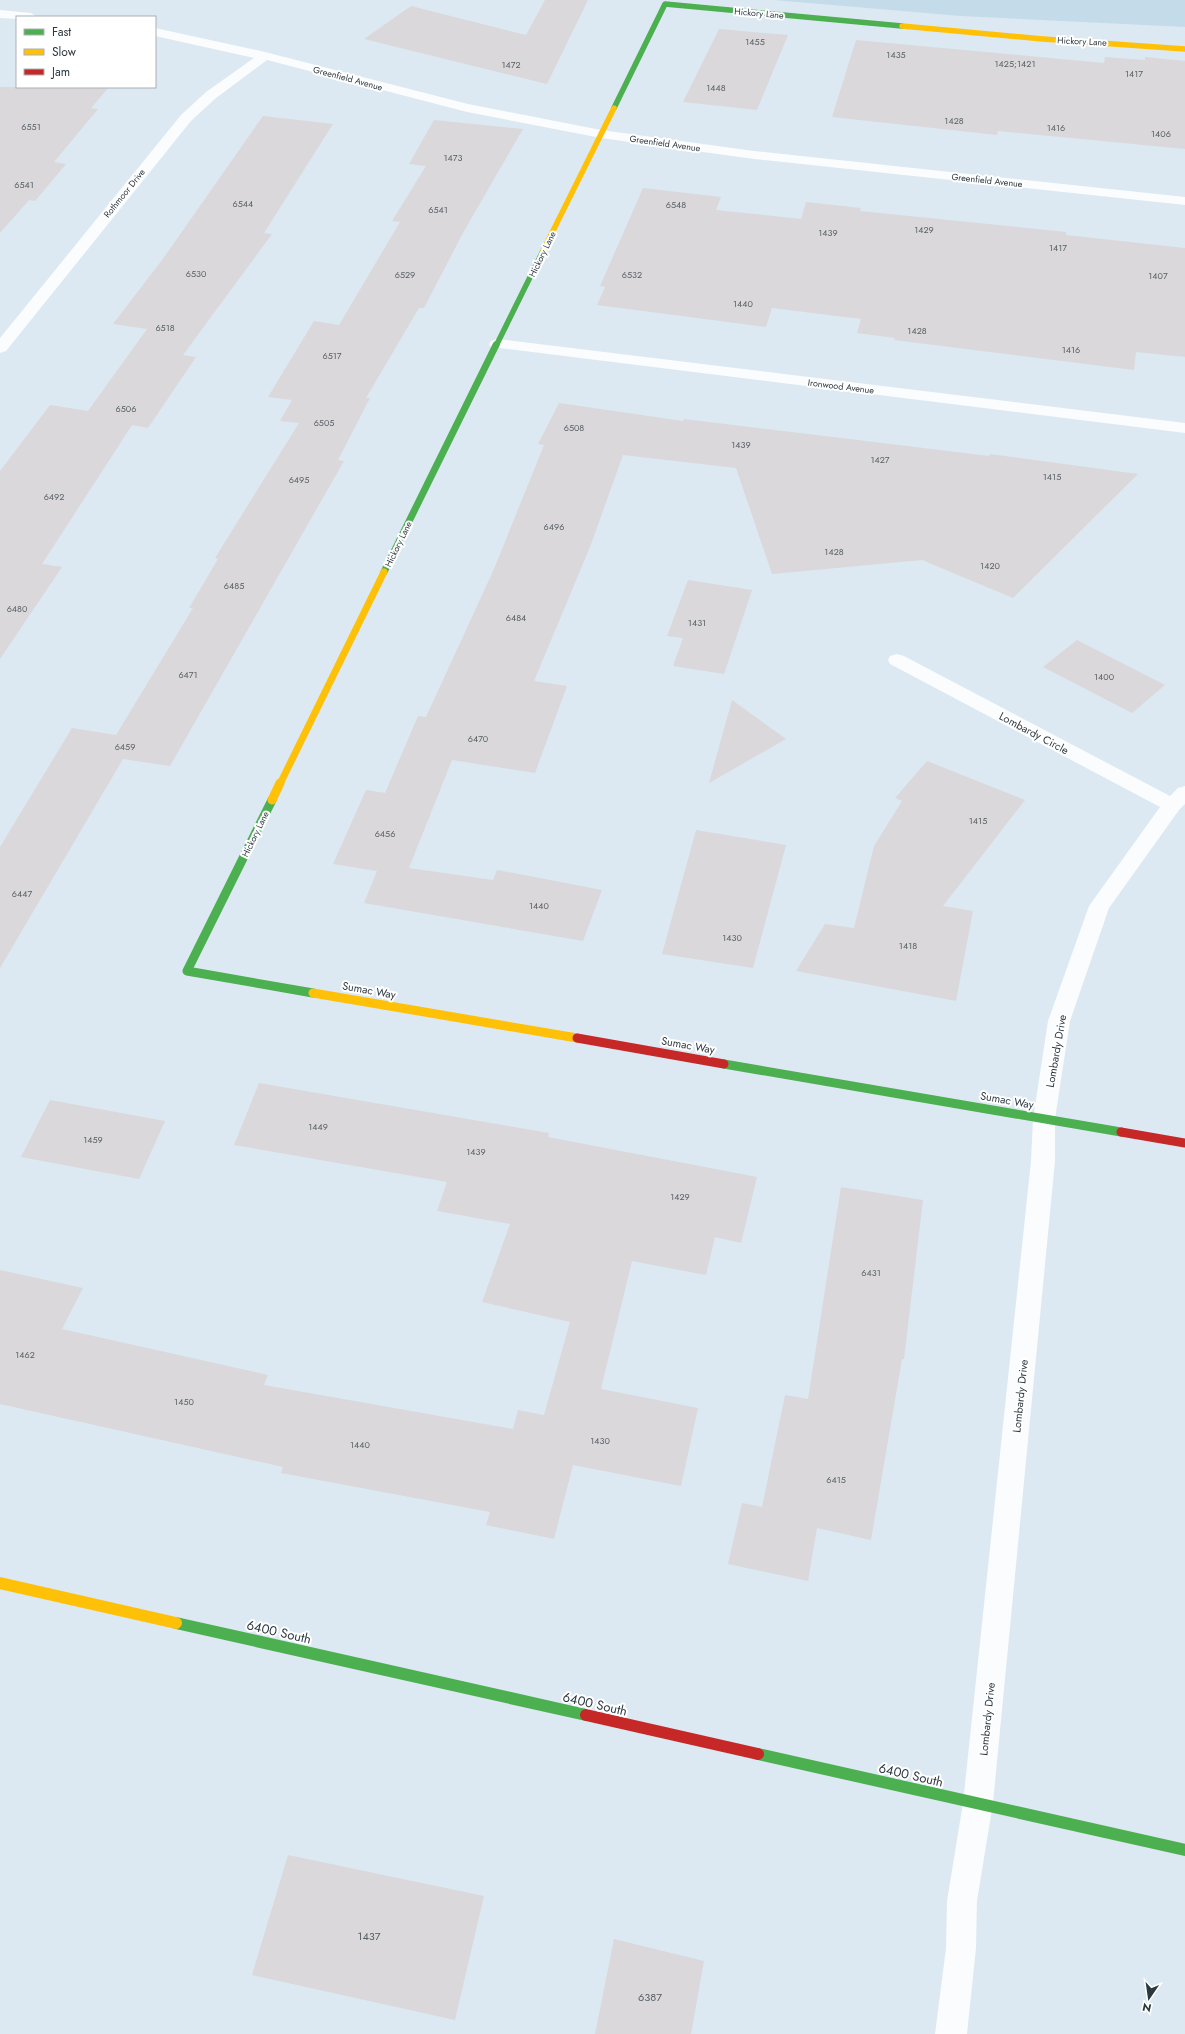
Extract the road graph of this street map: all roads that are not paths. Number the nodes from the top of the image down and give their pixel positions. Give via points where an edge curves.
1 (0, 14) edge
2 (21, 16) edge
3 (156, 32) edge
4 (1185, 50) edge
5 (266, 56) junction
6 (601, 134) junction
7 (1185, 200) edge
8 (497, 344) junction
9 (0, 348) edge
10 (1185, 428) edge
11 (897, 660) dead end
12 (1178, 799) edge
13 (187, 970) joint
14 (1044, 1119) junction
15 (1185, 1143) edge
16 (0, 1583) edge
17 (978, 1803) junction
18 (1185, 1850) edge
19 (951, 2034) edge

1 - 2 street
3 - 5 street, Greenfield Avenue
4 - 6 street, Hickory Lane via 665,4
5 - 6 street, Greenfield Avenue via 453,104
5 - 9 street, Rothmoor Drive via 211,95 181,123
6 - 7 street, Greenfield Avenue via 754,155
6 - 8 street, Hickory Lane
8 - 10 street, Ironwood Avenue
8 - 13 street, Hickory Lane
11 - 12 street, Lombardy Circle
12 - 14 street, Lombardy Drive via 1100,906 1059,1021
13 - 14 street, Sumac Way
14 - 15 street, Sumac Way
14 - 17 street, Lombardy Drive via 1043,1160
16 - 17 street, 6400 South
17 - 18 street, 6400 South
17 - 19 street, Lombardy Drive via 962,1901 961,1948

